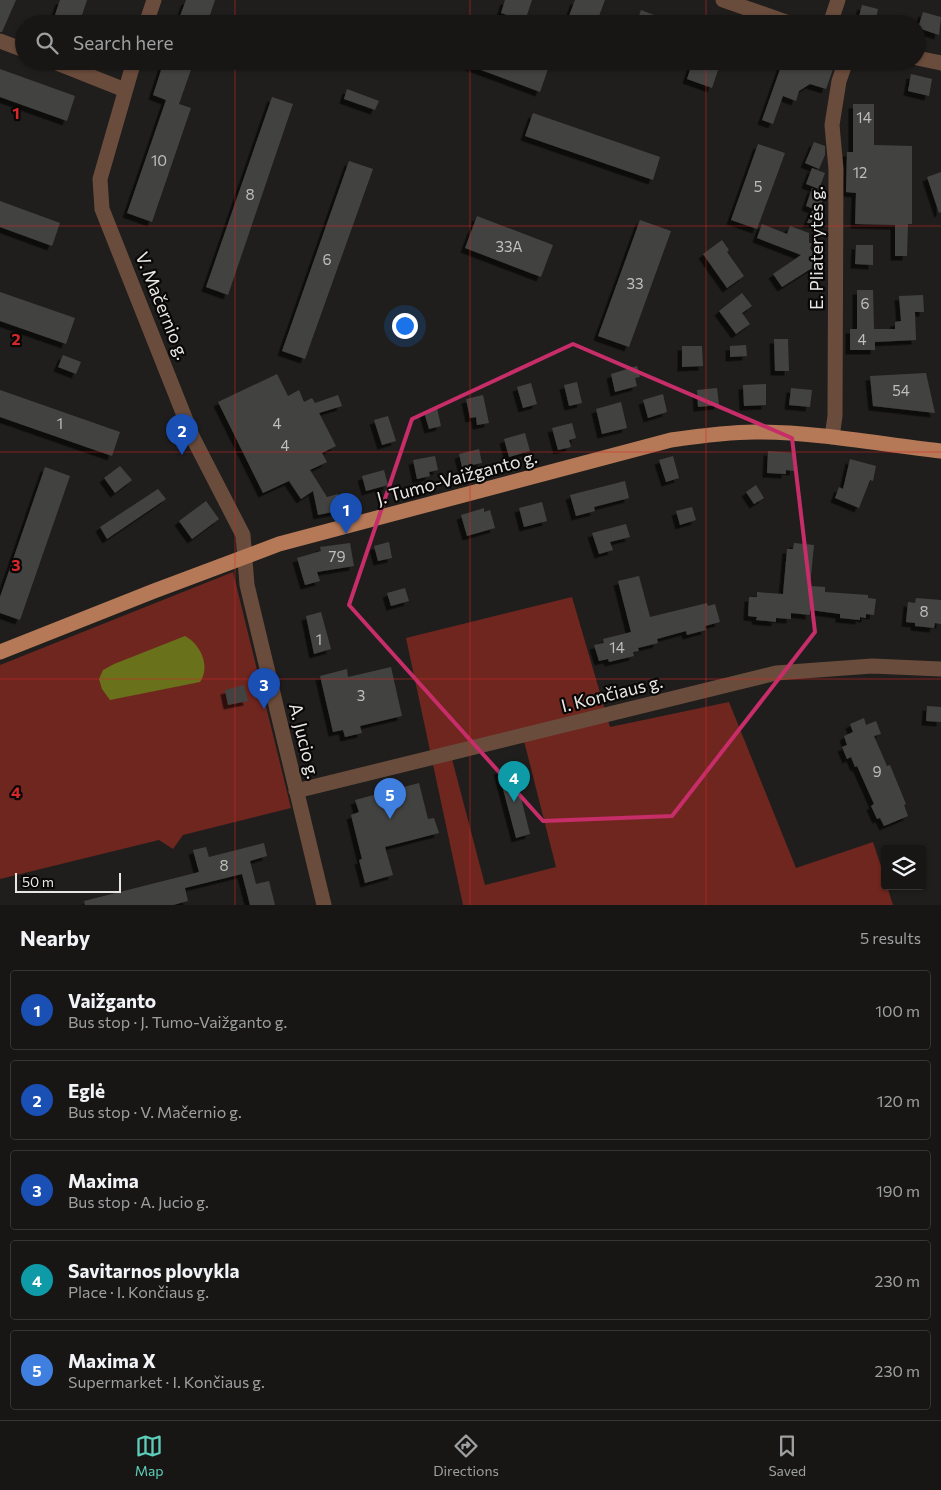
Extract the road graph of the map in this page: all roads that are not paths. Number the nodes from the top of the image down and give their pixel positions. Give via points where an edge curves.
1 (154, 0) edge
2 (723, 0) edge
3 (838, 0) edge
4 (149, 15) edge
5 (766, 15) edge
6 (833, 15) edge
7 (0, 41) edge
8 (15, 47) edge
9 (926, 60) edge
10 (941, 63) edge
11 (75, 70) edge
12 (131, 70) edge
13 (843, 70) edge
14 (125, 90) junction
15 (832, 437) junction
16 (941, 451) edge
17 (245, 556) junction
18 (0, 652) edge
19 (941, 669) edge
20 (296, 791) junction
21 (324, 905) edge

1 - 4 street
2 - 5 street
3 - 6 street
7 - 8 street
9 - 10 street
11 - 14 street
12 - 14 street, V. Mačernio g.
13 - 15 street, E. Pliaterytės g. via 832,125 836,169 835,416
14 - 17 street, V. Mačernio g. via 100,179 102,209 193,438 243,535
15 - 16 main road, J. Tumo-Vaižganto g.
15 - 17 main road, J. Tumo-Vaižganto g. via 756,432 671,440
17 - 18 main road, J. Tumo-Vaižganto g.
17 - 20 street, A. Jucio g. via 246,585
19 - 20 street, I. Končiaus g. via 872,666 776,673
20 - 21 street, A. Jucio g.

